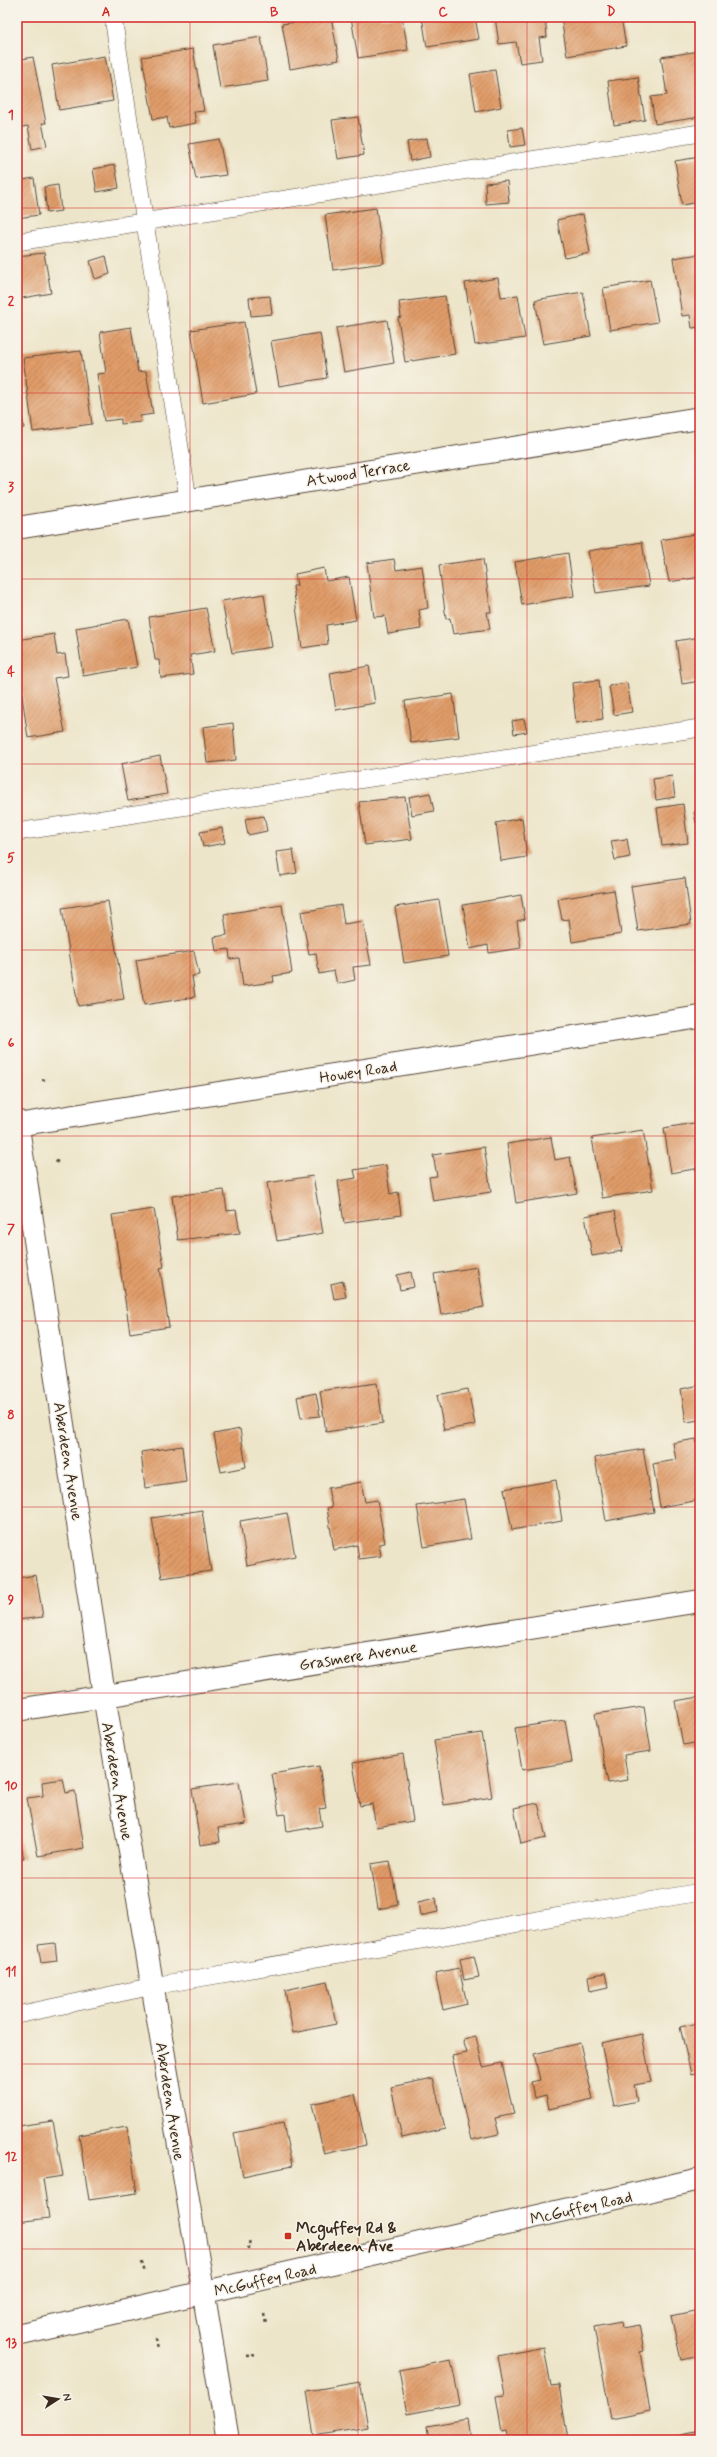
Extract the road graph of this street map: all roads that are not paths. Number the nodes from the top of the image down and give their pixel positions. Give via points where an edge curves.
1 (113, 17) edge
2 (700, 133) edge
3 (145, 221) junction
4 (17, 242) edge
5 (700, 418) edge
6 (188, 499) junction
7 (17, 528) edge
8 (700, 728) edge
9 (17, 832) edge
10 (700, 1016) edge
11 (17, 1121) edge
12 (17, 1125) edge
13 (700, 1601) edge
14 (104, 1695) junction
15 (17, 1710) edge
16 (700, 1892) edge
17 (153, 1986) junction
18 (17, 2015) edge
19 (700, 2179) edge
20 (204, 2293) junction
21 (17, 2335) edge
22 (228, 2440) edge

1 - 3 lane
2 - 3 lane
3 - 4 lane
3 - 6 lane
5 - 6 street, Atwood Terrace
6 - 7 street, Atwood Terrace
8 - 9 lane
10 - 12 street, Howey Road
11 - 12 street, Aberdeen Avenue
12 - 14 street, Aberdeen Avenue
13 - 14 street, Grasmere Avenue
14 - 15 street, Grasmere Avenue
14 - 17 street, Aberdeen Avenue
16 - 17 lane
17 - 18 lane
17 - 20 street, Aberdeen Avenue
19 - 20 street, McGuffey Road
20 - 21 street, McGuffey Road
20 - 22 street, Aberdeen Avenue

